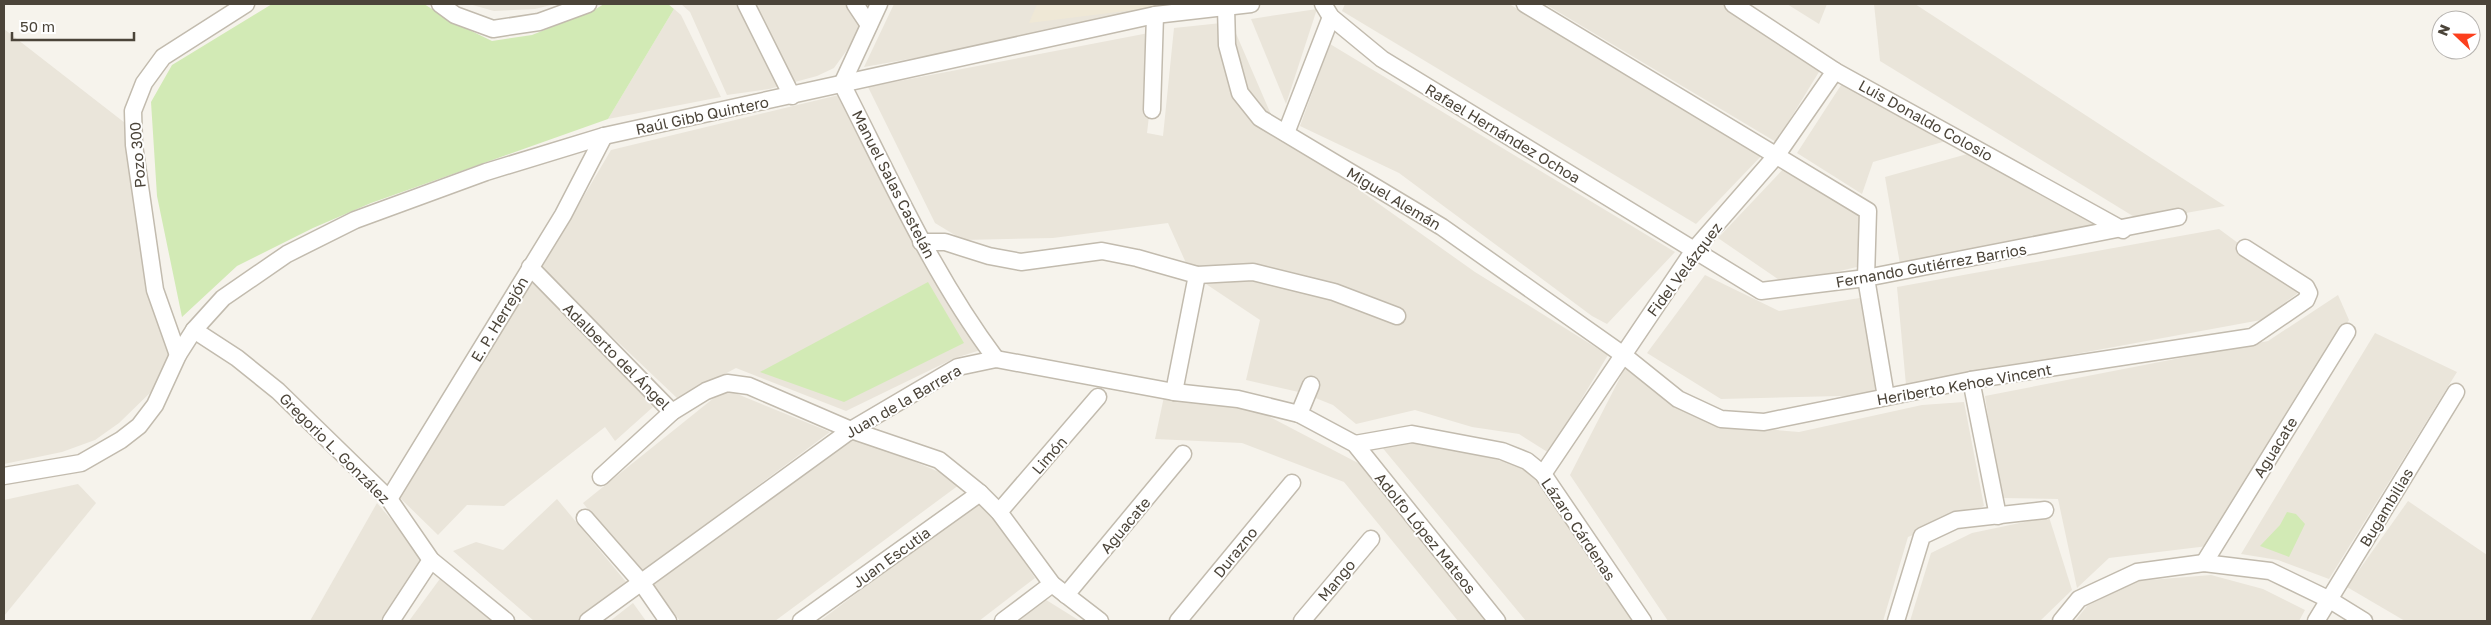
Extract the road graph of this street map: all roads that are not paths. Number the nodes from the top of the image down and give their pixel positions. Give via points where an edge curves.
1 (246, 4) edge
2 (440, 4) edge
3 (588, 4) edge
4 (746, 4) edge
5 (855, 4) edge
6 (879, 4) edge
7 (1251, 4) edge
8 (1525, 4) edge
9 (1733, 4) edge
10 (1226, 7) junction
11 (1327, 10) edge
12 (1155, 15) junction
13 (869, 25) junction
14 (1836, 71) junction
15 (842, 84) junction
16 (792, 96) junction
17 (1152, 110) dead end
18 (1286, 133) junction
19 (604, 136) junction
20 (1776, 156) junction
21 (2178, 218) dead end
22 (2123, 230) junction
23 (921, 242) junction
24 (2245, 248) dead end
25 (1694, 250) junction
26 (530, 268) junction
27 (1197, 276) junction
28 (1866, 278) junction
29 (1397, 316) dead end
30 (194, 330) junction
31 (2347, 332) dead end
32 (1622, 354) junction
33 (178, 355) junction
34 (996, 359) junction
35 (1971, 380) junction
36 (1311, 384) dead end
37 (1174, 392) junction
38 (2456, 392) dead end
39 (1098, 397) dead end
40 (1886, 398) junction
41 (672, 412) junction
42 (1299, 414) junction
43 (851, 430) junction
44 (1355, 444) junction
45 (1183, 454) dead end
46 (1543, 474) junction
47 (4, 476) edge
48 (601, 477) dead end
49 (1292, 483) dead end
50 (980, 493) junction
51 (389, 499) junction
52 (2045, 510) dead end
53 (999, 512) junction
54 (1998, 516) junction
55 (585, 518) dead end
56 (1371, 539) dead end
57 (431, 560) junction
58 (2204, 563) junction
59 (641, 582) junction
60 (1052, 584) junction
61 (1066, 595) junction
62 (2330, 600) junction
63 (390, 621) edge
64 (506, 621) edge
65 (588, 621) edge
66 (668, 621) edge
67 (801, 621) edge
68 (1004, 621) edge
69 (1100, 621) edge
70 (1178, 621) edge
71 (1302, 621) edge
72 (1497, 621) edge
73 (1643, 621) edge
74 (1896, 621) edge
75 (2062, 621) edge
76 (2316, 621) edge
77 (2364, 621) edge

1 - 33 street, Pozo 300 via 163,58 144,83 133,111 134,144 155,290
2 - 3 street via 455,15 492,29 539,22
4 - 16 street
5 - 13 street
6 - 13 street
7 - 10 street, Raúl Gibb Quintero
8 - 20 street
9 - 14 street, Luis Donaldo Colosio
10 - 12 street, Raúl Gibb Quintero
10 - 18 street, Miguel Alemán via 1227,46 1240,93 1260,118
11 - 18 street
11 - 25 street, Rafael Hernández Ochoa via 1382,59
12 - 15 street, Raúl Gibb Quintero
12 - 17 street
13 - 15 street
14 - 20 street, Fidel Velázquez
14 - 22 street, Luis Donaldo Colosio
15 - 16 street, Raúl Gibb Quintero
15 - 23 street, Manuel Salas Castelán
16 - 19 street, Raúl Gibb Quintero
18 - 32 street, Miguel Alemán via 1442,227
19 - 26 street, E. P. Herrejón via 563,215
19 - 30 street, Raúl Gibb Quintero via 486,172 354,220 279,259 223,298
20 - 25 street, Fidel Velázquez
20 - 28 street via 1868,211
21 - 22 street, Fernando Gutiérrez Barrios
22 - 28 street, Fernando Gutiérrez Barrios
23 - 27 street via 945,242 988,256 1021,262 1102,251
23 - 34 street, Manuel Salas Castelán via 967,320
24 - 35 street, Heriberto Kehoe Vincent via 2306,287 2309,293 2306,300 2252,337
25 - 28 street, Fernando Gutiérrez Barrios via 1761,291
25 - 32 street, Fidel Velázquez
26 - 41 street, Adalberto del Ángel
26 - 51 street, E. P. Herrejón
27 - 29 street via 1253,272 1334,292
27 - 37 street
28 - 40 street
30 - 33 street, Raúl Gibb Quintero
30 - 51 street, Gregorio L. González via 237,358 278,391
31 - 58 street, Aguacate
32 - 40 street, Heriberto Kehoe Vincent via 1678,399 1721,419 1764,422
32 - 46 street, Fidel Velázquez
33 - 47 street, Raúl Gibb Quintero via 155,405 139,426 121,440 81,463
34 - 37 street, Juan de la Barrera
34 - 43 street, Juan de la Barrera via 958,367
35 - 40 street, Heriberto Kehoe Vincent
35 - 54 street
36 - 42 street
37 - 42 street, Juan de la Barrera via 1238,399
38 - 62 street, Bugambilias
39 - 53 street, Limón
41 - 43 street, Adalberto del Ángel via 706,391 727,383 749,386
41 - 48 street
42 - 44 street, Juan de la Barrera
43 - 50 street, Adalberto del Ángel via 939,460
43 - 59 street, Juan de la Barrera
44 - 46 street, Lázaro Cárdenas via 1412,434 1502,451 1527,461
44 - 72 street, Adolfo López Mateos
45 - 61 street, Aguacate
46 - 73 street, Lázaro Cárdenas
49 - 70 street, Durazno
50 - 53 street, Adalberto del Ángel
50 - 67 street, Juan Escutia
51 - 57 street, Gregorio L. González
52 - 54 street
53 - 60 street, Adalberto del Ángel
54 - 74 street via 1956,520 1922,536
55 - 59 street
56 - 71 street, Mango
57 - 63 street
57 - 64 street, Gregorio L. González
58 - 62 street via 2270,571
58 - 75 street via 2137,572 2079,599
59 - 65 street, Juan de la Barrera
59 - 66 street
60 - 61 street, Adalberto del Ángel
60 - 68 street
61 - 69 street, Adalberto del Ángel
62 - 76 street, Bugambilias
62 - 77 street

